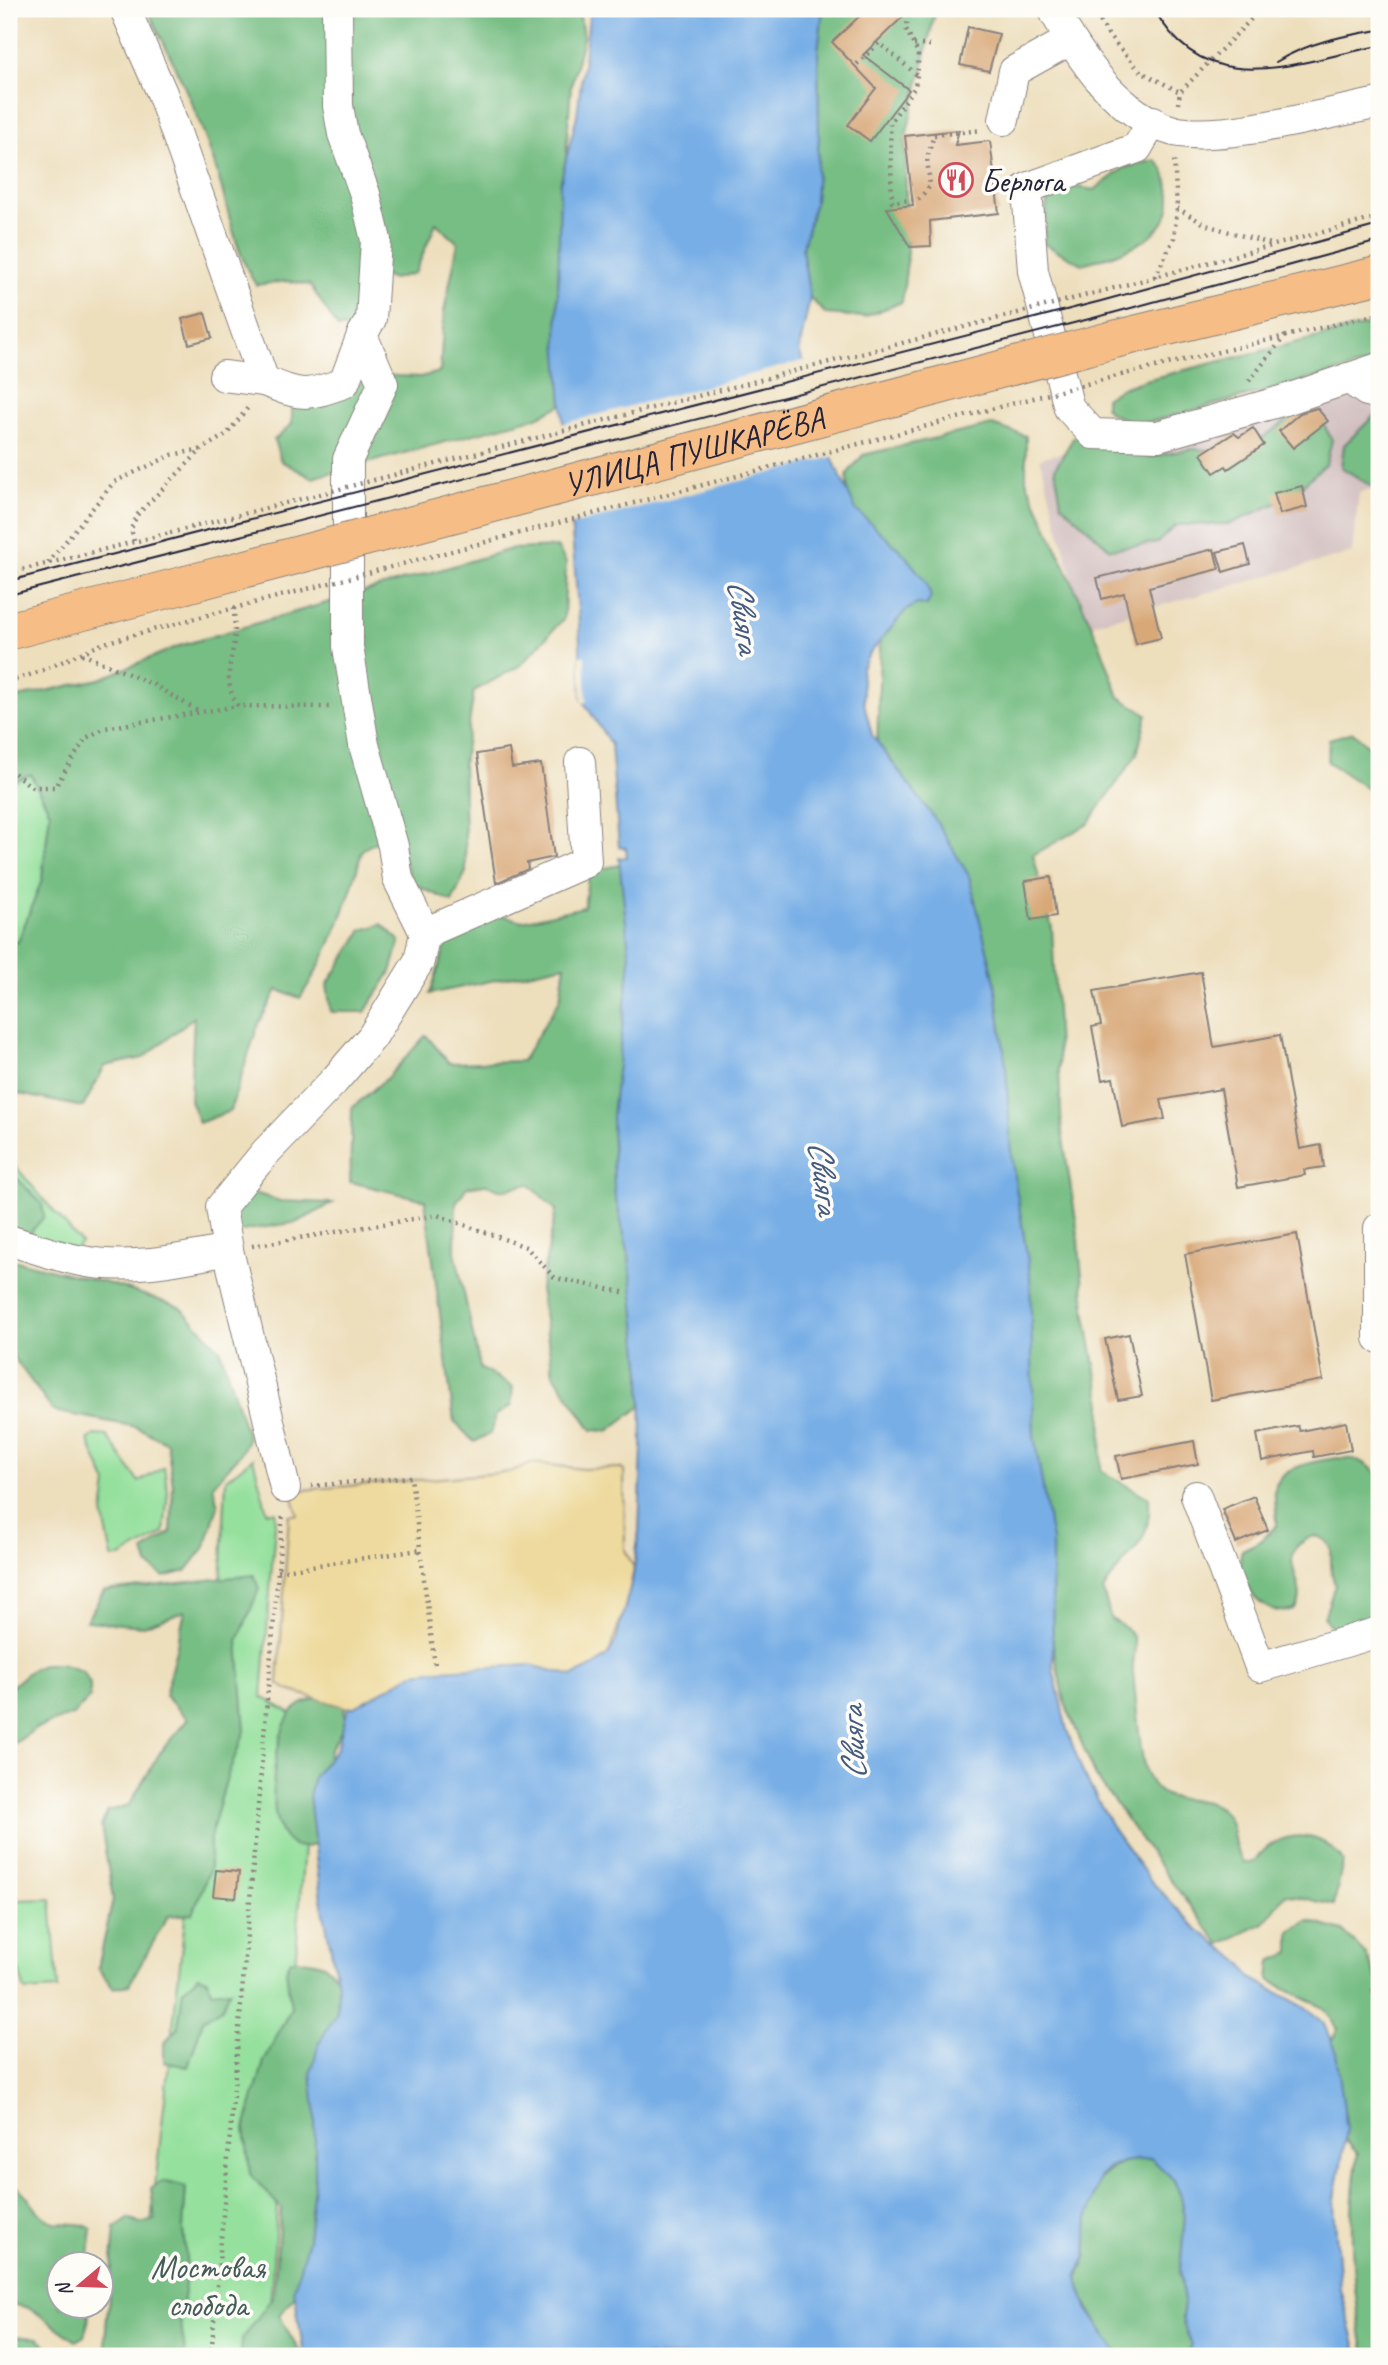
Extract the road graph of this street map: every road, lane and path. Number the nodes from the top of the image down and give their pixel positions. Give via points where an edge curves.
1 (125, 9) edge
2 (337, 9) edge
3 (911, 9) edge
4 (1053, 9) edge
5 (1093, 9) edge
6 (1261, 9) edge
7 (1070, 40) junction
8 (914, 45) junction
9 (933, 45) dead end
10 (858, 64) dead end
11 (917, 75) junction
12 (1379, 103) edge
13 (1004, 120) joint
14 (1153, 121) junction
15 (1379, 217) edge
16 (1275, 245) junction
17 (1379, 275) edge
18 (1155, 277) junction
19 (1379, 314) edge
20 (362, 335) junction
21 (1287, 335) junction
22 (1379, 368) edge
23 (224, 376) dead end
24 (1348, 378) junction
25 (264, 381) junction
26 (1379, 394) edge
27 (1220, 418) junction
28 (202, 449) junction
29 (134, 541) junction
30 (48, 563) junction
31 (9, 573) edge
32 (189, 602) junction
33 (234, 608) junction
34 (9, 631) edge
35 (82, 654) junction
36 (9, 682) edge
37 (238, 706) junction
38 (358, 708) junction
39 (200, 712) junction
40 (580, 762) dead end
41 (9, 768) edge
42 (425, 933) junction
43 (1379, 1228) edge
44 (9, 1240) edge
45 (228, 1250) junction
46 (627, 1293) dead end
47 (1379, 1338) edge
48 (285, 1489) junction
49 (1196, 1496) dead end
50 (420, 1550) junction
51 (278, 1571) junction
52 (1379, 1632) edge
53 (435, 1666) dead end
54 (1379, 1989) edge
55 (1371, 1991) dead end
56 (211, 2356) edge

1 - 25 street via 162,93
2 - 20 street via 338,106 376,240 375,296
3 - 8 path via 906,29
4 - 7 street
5 - 6 path via 1109,36 1142,72 1180,92
7 - 13 street via 1014,71
7 - 14 street via 1100,80 1135,112
8 - 9 path
8 - 11 path
10 - 11 path via 879,43
11 - 13 path via 915,87 890,123 892,202 919,199 930,186 927,158 934,135 991,129
12 - 14 street via 1217,133 1173,131
14 - 27 street via 1137,148 1027,188 1034,271 1069,408 1093,434 1158,436
15 - 16 path
16 - 18 path
16 - 18 path via 1206,225 1177,208 1174,238
17 - 32 main road, УЛИЦА ПУШКАРЁВА, bridge via 1112,340
18 - 29 path, bridge
19 - 21 path
20 - 25 street via 344,383 299,395
20 - 38 street via 383,384 348,459 348,647
21 - 27 path
21 - 33 path, bridge
22 - 24 street
23 - 25 street
24 - 26 street
24 - 27 street
25 - 28 path via 242,418
28 - 29 path via 137,515 131,529
28 - 30 path via 172,455 114,482
29 - 30 path
30 - 31 path
32 - 33 path, bridge
32 - 34 main road, УЛИЦА ПУШКАРЁВА
32 - 35 path
33 - 37 path via 235,641 227,667 231,695
35 - 36 path
35 - 39 path via 152,684
37 - 38 path
37 - 39 path
38 - 42 street via 398,879
39 - 41 path via 105,728 86,738 55,787 32,787
40 - 42 street via 586,862
42 - 45 street via 419,961 372,1037 221,1207
43 - 47 street
44 - 45 street via 78,1261 127,1264
45 - 46 path via 438,1215 526,1247 555,1278
45 - 48 street
48 - 50 path via 411,1477
48 - 51 path
49 - 52 street via 1260,1667
50 - 51 path
50 - 53 path
51 - 56 path
54 - 55 path

